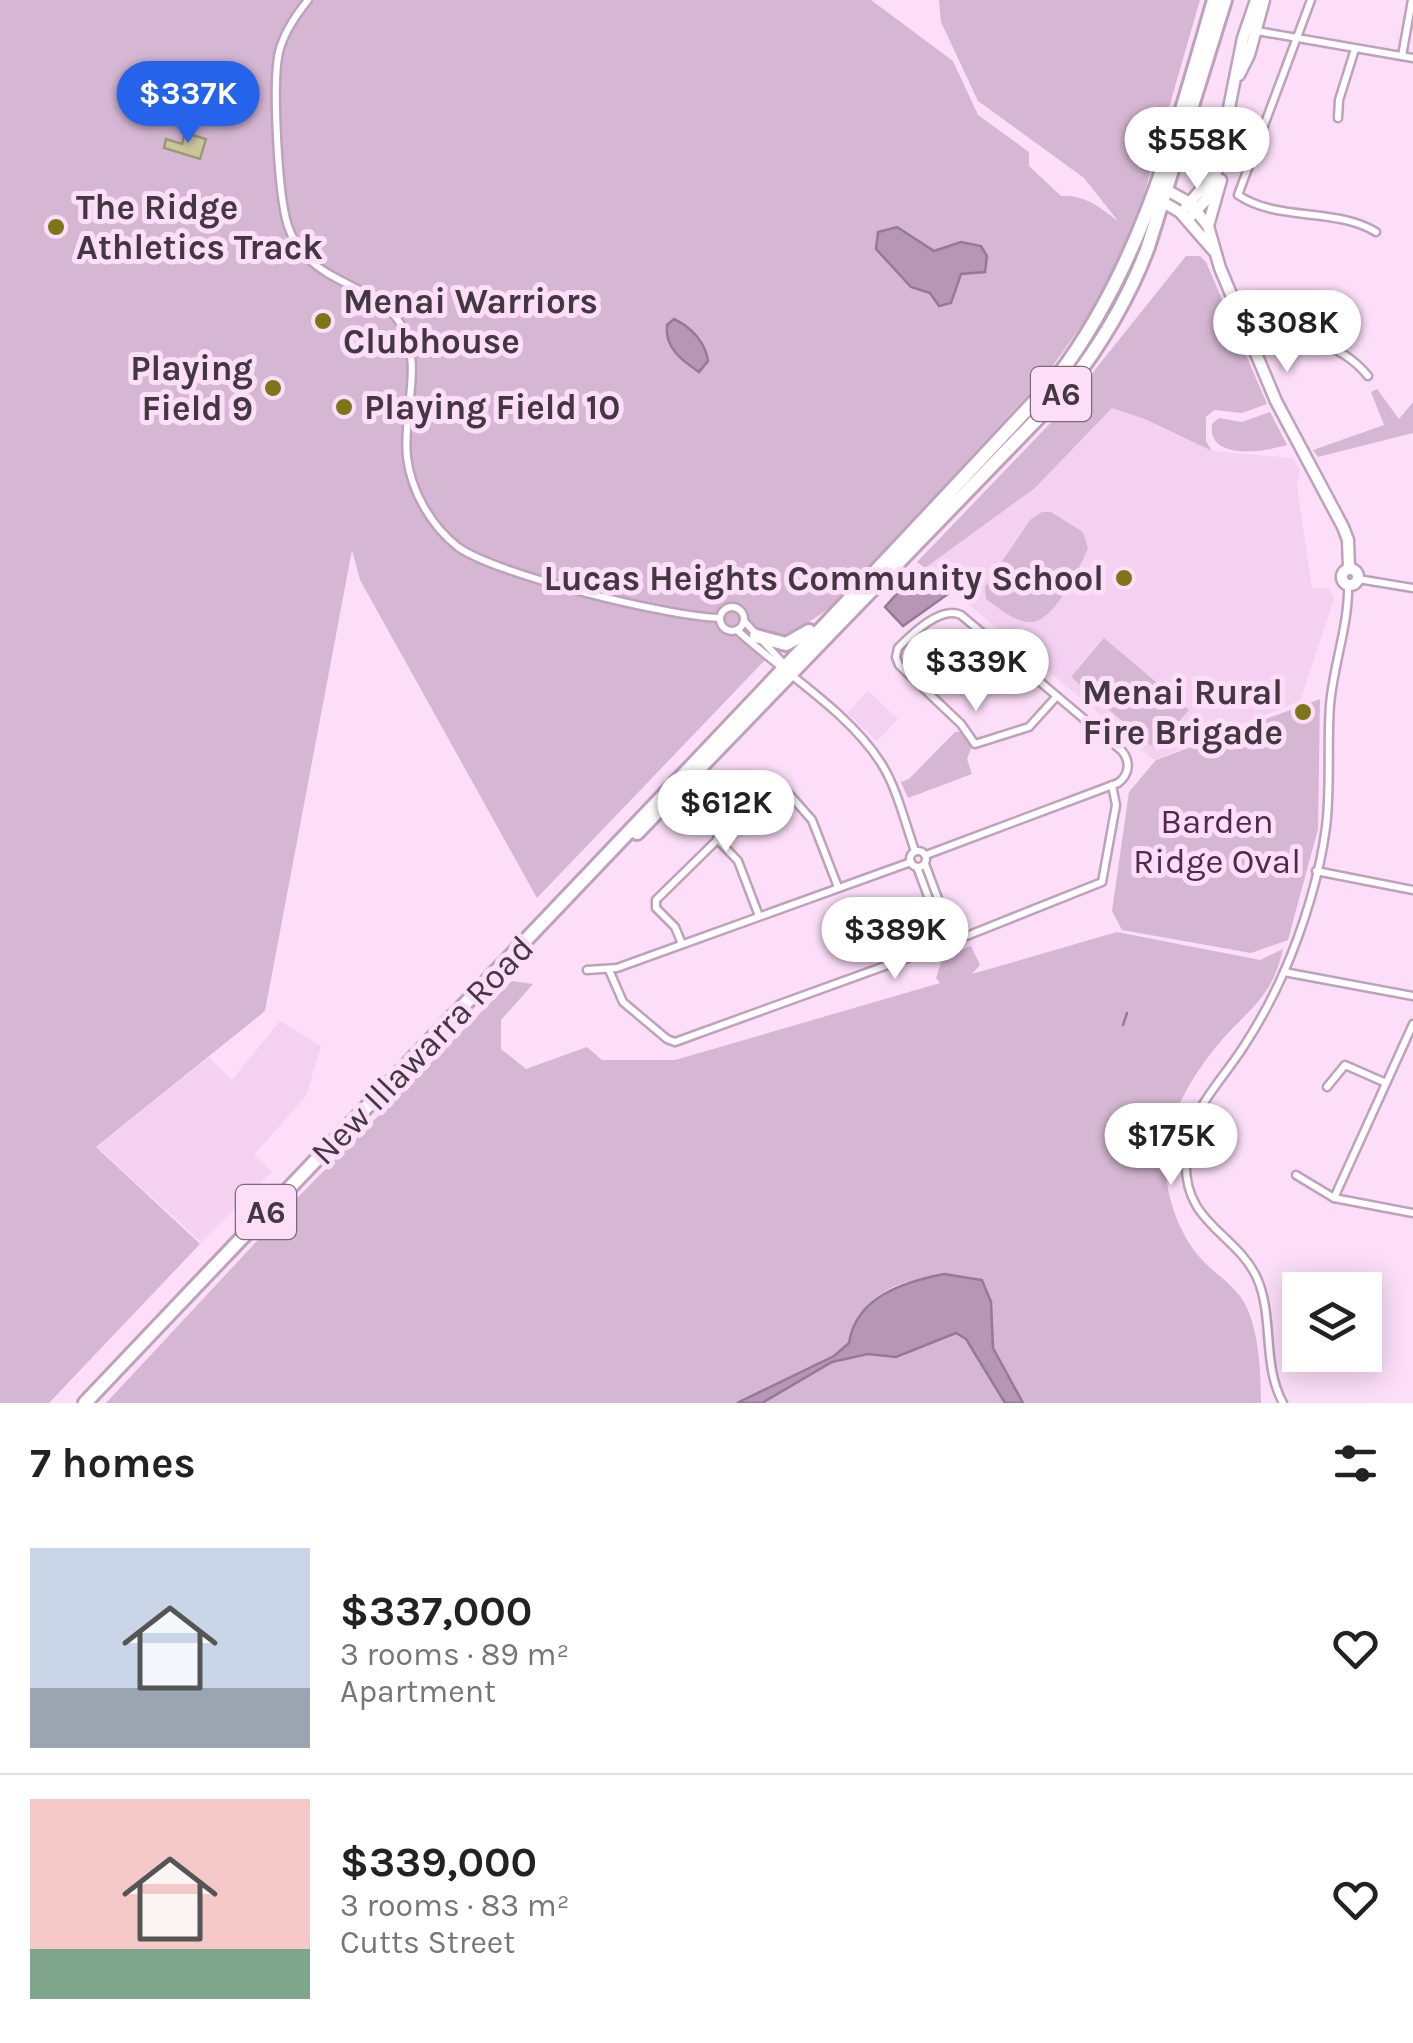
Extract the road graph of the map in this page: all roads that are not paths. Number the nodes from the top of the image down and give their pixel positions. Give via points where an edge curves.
1 (308, 0) edge
2 (1214, 0) edge
3 (1225, 0) edge
4 (1259, 0) edge
5 (1311, 0) edge
6 (1412, 0) edge
7 (1256, 30) junction
8 (1297, 38) junction
9 (1355, 48) junction
10 (1239, 56) junction
11 (1402, 56) junction
12 (1413, 58) edge
13 (1236, 82) junction
14 (1338, 118) dead end
15 (1220, 159) junction
16 (1160, 193) junction
17 (1189, 211) junction
18 (1208, 226) junction
19 (1376, 232) dead end
20 (1214, 250) junction
21 (1253, 346) junction
22 (1368, 376) dead end
23 (1353, 582) junction
24 (1413, 588) edge
25 (720, 618) junction
26 (744, 621) junction
27 (829, 621) junction
28 (737, 630) junction
29 (756, 636) junction
30 (785, 670) junction
31 (1057, 696) junction
32 (1112, 785) junction
33 (717, 839) junction
34 (920, 862) junction
35 (1316, 871) junction
36 (838, 887) junction
37 (1413, 890) edge
38 (759, 916) junction
39 (950, 943) junction
40 (682, 944) junction
41 (587, 970) dead end
42 (609, 970) junction
43 (1284, 972) junction
44 (1413, 996) edge
45 (1413, 1024) edge
46 (1386, 1083) junction
47 (1327, 1088) dead end
48 (1296, 1175) dead end
49 (1334, 1198) junction
50 (1412, 1210) edge
51 (85, 1403) edge
52 (1283, 1403) edge

1 - 25 street via 290,24 277,64 287,224 310,260 387,308 404,332 412,362 408,462 430,516 456,545 502,568 672,613
2 - 16 highway, New Illawarra Road / A6
3 - 16 highway, New Illawarra Road / A6
4 - 7 street
4 - 10 street
5 - 8 street
6 - 11 street
7 - 8 street
7 - 10 street
7 - 13 street
8 - 9 street
8 - 19 street via 1238,195
9 - 11 street
9 - 14 street
10 - 13 street
11 - 12 street
13 - 15 street
15 - 17 street via 1210,192
15 - 18 street
16 - 17 street
16 - 27 highway, New Illawarra Road / A6 via 1112,295 1058,376
16 - 30 highway, New Illawarra Road / A6 via 1136,279 1068,386
17 - 18 street
17 - 20 street
18 - 20 street
20 - 21 street
21 - 22 street via 1273,338 1336,347
21 - 23 street via 1343,527
23 - 24 street
23 - 35 street via 1330,704 1326,828
25 - 26 street via 732,606
25 - 28 street via 724,628
26 - 28 street
26 - 29 street
27 - 29 highway via 786,644
27 - 30 highway, New Illawarra Road / A6
28 - 30 street
29 - 30 street
30 - 34 street via 879,760
30 - 51 highway, New Illawarra Road / A6 via 661,811 594,870
31 - 31 street via 953,611 906,640 896,657 975,744 1029,727
31 - 32 street via 1122,751 1128,770
32 - 34 street
32 - 39 street via 1116,805 1102,882
33 - 36 street via 779,785 812,820
33 - 38 street via 738,860
33 - 40 street via 655,904
34 - 36 street
34 - 39 street
35 - 37 street
35 - 43 street
36 - 38 street
38 - 40 street
39 - 42 street via 676,1042 623,1002
40 - 42 street
41 - 42 street
43 - 44 street
43 - 52 street via 1242,1050 1194,1118 1186,1162 1198,1209 1256,1274
45 - 46 street
46 - 47 street via 1345,1066
46 - 49 street
48 - 49 street
49 - 50 street

